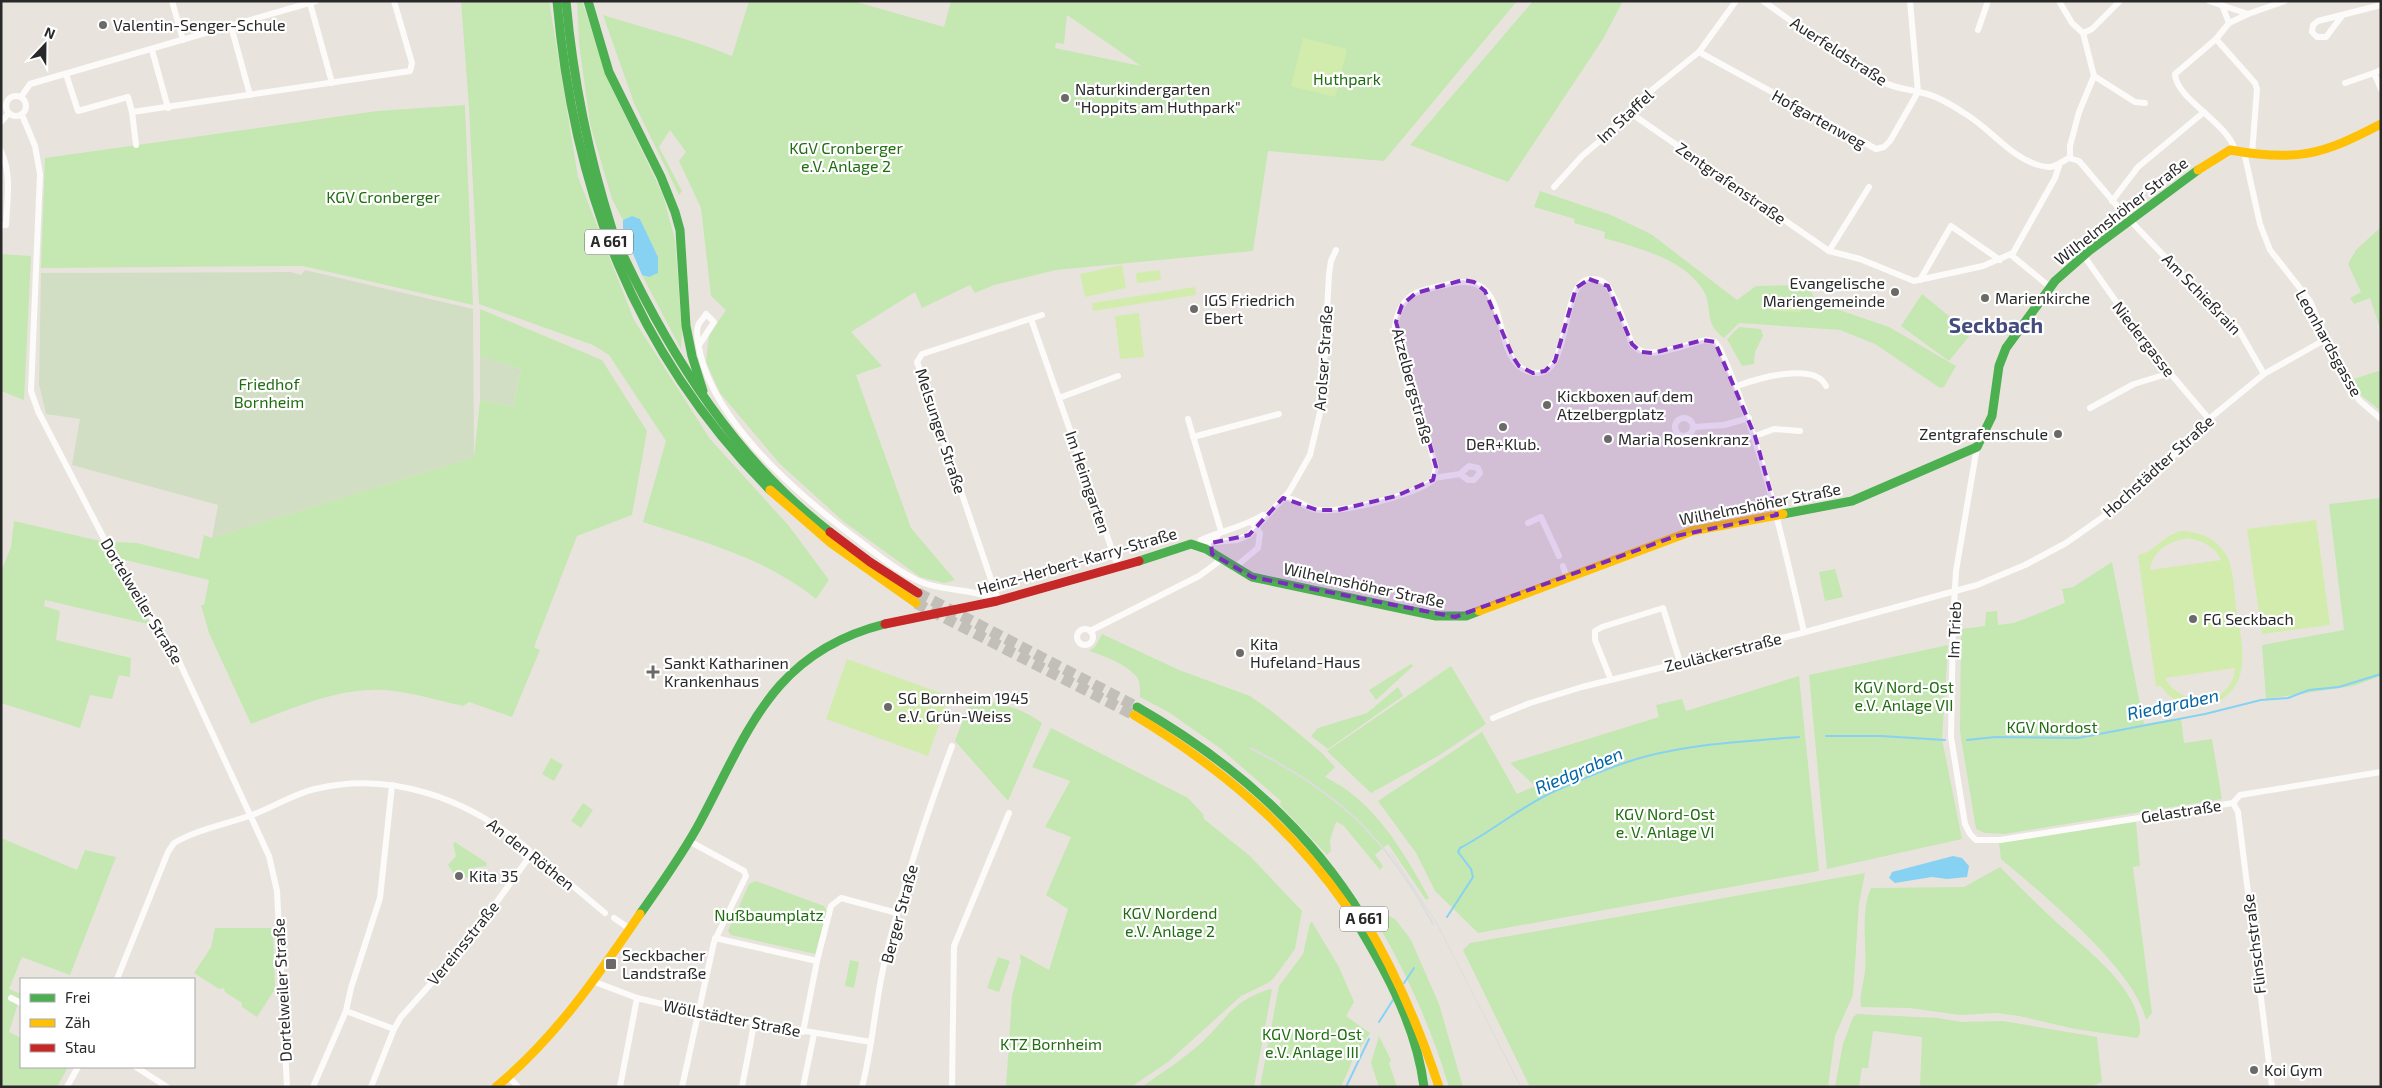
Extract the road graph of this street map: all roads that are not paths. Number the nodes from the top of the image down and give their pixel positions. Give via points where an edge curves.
1 (172, 1) edge
2 (394, 1) edge
3 (557, 1) edge
4 (566, 1) edge
5 (588, 1) edge
6 (1736, 1) edge
7 (1763, 1) edge
8 (1910, 1) edge
9 (1988, 1) edge
10 (2059, 1) edge
11 (2120, 1) edge
12 (2210, 1) edge
13 (2285, 1) edge
14 (313, 2) edge
15 (2222, 5) junction
16 (2381, 5) edge
17 (2248, 14) junction
18 (2342, 16) junction
19 (2229, 24) junction
20 (231, 26) junction
21 (1978, 30) dead end
22 (2083, 33) junction
23 (2216, 39) junction
24 (183, 40) junction
25 (152, 50) junction
26 (1699, 52) junction
27 (2378, 72) edge
28 (66, 74) junction
29 (2094, 76) junction
30 (332, 83) junction
31 (2345, 83) dead end
32 (2381, 89) edge
33 (1918, 92) junction
34 (250, 96) junction
35 (22, 97) junction
36 (4, 99) edge
37 (2145, 104) dead end
38 (168, 108) junction
39 (132, 112) junction
40 (2204, 112) junction
41 (8, 114) junction
42 (1632, 114) junction
43 (22, 115) junction
44 (1, 122) edge
45 (2381, 124) edge
46 (136, 145) dead end
47 (1, 151) edge
48 (2244, 152) junction
49 (2070, 158) junction
50 (2059, 166) junction
51 (1554, 187) dead end
52 (1869, 187) dead end
53 (2112, 201) junction
54 (2131, 220) junction
55 (1, 225) edge
56 (1336, 250) dead end
57 (1829, 251) junction
58 (2011, 255) junction
59 (2084, 256) junction
60 (2000, 260) junction
61 (1920, 280) junction
62 (2050, 287) junction
63 (1042, 315) dead end
64 (1031, 319) junction
65 (2326, 339) junction
66 (699, 345) dead end
67 (2170, 373) junction
68 (2264, 374) junction
69 (1118, 376) dead end
70 (1737, 386) junction
71 (1826, 386) dead end
72 (1059, 398) junction
73 (707, 402) junction
74 (2090, 408) dead end
75 (1279, 414) dead end
76 (1749, 418) junction
77 (1188, 419) dead end
78 (2209, 419) junction
79 (2381, 419) edge
80 (1693, 426) dead end
81 (1800, 431) dead end
82 (1755, 436) junction
83 (1193, 438) junction
84 (1977, 447) junction
85 (1460, 474) dead end
86 (1434, 478) junction
87 (1283, 498) junction
88 (1777, 515) junction
89 (1528, 522) dead end
90 (1254, 524) junction
91 (1221, 531) junction
92 (1214, 540) junction
93 (1191, 544) junction
94 (1212, 554) junction
95 (1558, 556) dead end
96 (1221, 560) junction
97 (1563, 566) dead end
98 (1118, 567) junction
99 (1234, 568) junction
100 (1567, 578) junction
101 (1955, 591) junction
102 (998, 600) junction
103 (1090, 631) dead end
104 (1804, 632) junction
105 (1680, 662) junction
106 (1610, 680) junction
107 (1136, 711) tunnel mouth
108 (1493, 718) dead end
109 (952, 746) dead end
110 (2381, 772) edge
111 (392, 785) junction
112 (2233, 803) junction
113 (1009, 813) dead end
114 (251, 815) junction
115 (1976, 840) joint
116 (689, 841) junction
117 (530, 856) junction
118 (605, 913) dead end
119 (897, 913) junction
120 (614, 918) dead end
121 (630, 929) junction
122 (715, 938) junction
123 (817, 961) junction
124 (117, 978) edge
125 (595, 982) junction
126 (11, 998) dead end
127 (637, 998) junction
128 (20, 1002) edge
129 (346, 1011) junction
130 (697, 1012) junction
131 (754, 1024) junction
132 (394, 1029) junction
133 (803, 1032) junction
134 (814, 1034) junction
135 (872, 1042) junction
136 (1422, 1047) junction
137 (77, 1068) edge
138 (138, 1068) edge
139 (509, 1077) junction
140 (67, 1087) edge
141 (167, 1087) edge
142 (286, 1087) edge
143 (314, 1087) edge
144 (371, 1087) edge
145 (496, 1087) edge
146 (518, 1087) edge
147 (620, 1087) edge
148 (682, 1087) edge
149 (742, 1087) edge
150 (803, 1087) edge
151 (862, 1087) edge
152 (952, 1087) edge
153 (1424, 1087) edge
154 (1439, 1087) edge
155 (2272, 1087) edge

1 - 24 street
2 - 30 street via 412,63 410,71
3 - 73 main road, A 661 via 569,100 591,190 630,293 656,342 705,415 755,474 832,545 917,598 807,514 761,470
4 - 73 main road, A 661 via 583,127 614,234 664,337
5 - 73 main road via 613,82 663,179 676,212 689,344
6 - 26 street, Im Staffel
7 - 33 street, Auerfeldstraße via 1873,76 1893,87
8 - 33 street
9 - 21 street
10 - 22 street
11 - 22 street via 2092,29
12 - 15 street
13 - 17 street
14 - 20 street
14 - 30 street
15 - 17 street
15 - 19 street
16 - 18 street
17 - 19 street
18 - 18 street via 2318,21 2312,32 2317,37 2326,37
19 - 23 street
20 - 24 street
20 - 34 street
22 - 29 street
23 - 40 street via 2175,74 2183,90
23 - 48 street via 2257,89
24 - 25 street
25 - 28 street
25 - 38 street
26 - 33 street, Hofgartenweg via 1876,149 1890,142
26 - 42 street, Im Staffel via 1632,106
27 - 31 street
27 - 32 street
28 - 35 street via 30,84
28 - 39 street via 78,110 128,97
29 - 37 street via 2135,102
29 - 49 street via 2070,146
30 - 34 street
33 - 50 street, Auerfeldstraße via 1949,104 1976,120 2025,160 2042,166
34 - 38 street
35 - 36 street
35 - 43 street via 26,106
36 - 41 street
38 - 39 street
39 - 46 street
40 - 48 street
40 - 53 street via 2138,167
41 - 43 street
41 - 44 street
42 - 51 street, Im Staffel via 1582,156
42 - 57 street, Zentgrafenstraße
43 - 114 street, Dortelweiler Straße via 35,146 40,174 31,391 112,556 178,659
45 - 48 main road, Wilhelmshöher Straße via 2318,153 2288,157
47 - 55 street via 8,179 6,225
48 - 54 main road, Wilhelmshöher Straße via 2230,150
48 - 65 street, Leonhardsgasse via 2267,244 2310,301
49 - 50 street
49 - 53 street, Am Schießrain via 2082,163
50 - 58 street
52 - 57 street
53 - 54 street, Am Schießrain
54 - 59 main road, Wilhelmshöher Straße
54 - 68 street, Am Schießrain via 2208,302 2237,327
56 - 87 street, Arolser Straße via 1329,274 1322,404 1315,437 1306,461
57 - 61 street, Zentgrafenstraße via 1860,259 1908,279
58 - 60 street, Zentgrafenstraße
58 - 62 street
59 - 62 main road, Wilhelmshöher Straße
59 - 67 street, Niedergasse
60 - 61 street, Zentgrafenstraße
60 - 61 street via 1951,226
62 - 84 main road, Wilhelmshöher Straße via 2004,352 1992,416
63 - 64 street, Melsunger Straße
64 - 72 street, Im Heimgarten
64 - 102 street, Melsunger Straße via 922,354 918,362
65 - 68 street, Hochstädter Straße
65 - 79 street, Leonhardsgasse via 2352,391
66 - 102 street via 710,380 734,421 776,469 814,505 913,579 937,587 982,593
67 - 74 street via 2127,388
67 - 78 street, Niedergasse
68 - 78 street, Hochstädter Straße
69 - 72 street
70 - 71 street via 1795,373 1817,377
70 - 76 street, Atzelbergstraße
70 - 86 street, Atzelbergstraße via 1720,348 1713,341 1703,340 1648,354 1638,350 1632,344 1610,290 1599,280 1589,279 1579,284 1558,355 1550,367 1538,373 1525,370 1513,357 1493,302 1482,286 1463,280 1422,291 1402,305 1395,327 1436,467
72 - 98 street, Im Heimgarten
75 - 83 street
76 - 80 street via 1724,425
76 - 82 street, Atzelbergstraße
77 - 83 street
78 - 101 street, Hochstädter Straße via 2155,473 2066,543 2024,566
81 - 82 street via 1774,429
82 - 88 street, Atzelbergstraße
83 - 91 street
84 - 88 main road, Wilhelmshöher Straße via 1852,501
84 - 101 street, Im Trieb
85 - 86 street
86 - 87 street via 1411,491 1338,510 1316,510
87 - 90 street, Arolser Straße
88 - 100 main road, Wilhelmshöher Straße via 1692,531
88 - 104 street, Atzelbergstraße
89 - 95 street via 1541,517
90 - 91 street
90 - 92 street, Arolser Straße via 1243,538
90 - 99 street via 1261,538 1258,548
91 - 92 street
91 - 93 street
92 - 93 street, Arolser Straße
92 - 94 street via 1210,548
93 - 94 main road, Heinz-Herbert-Karry-Straße
93 - 98 main road, Heinz-Herbert-Karry-Straße
94 - 96 main road, Heinz-Herbert-Karry-Straße
96 - 99 main road, Heinz-Herbert-Karry-Straße
96 - 103 street via 1199,576
97 - 100 street
98 - 102 main road, Heinz-Herbert-Karry-Straße
99 - 100 main road, Wilhelmshöher Straße via 1252,577 1446,618 1466,616
101 - 104 street, Zeuläckerstraße
101 - 115 street, Im Trieb via 1951,736 1965,824
102 - 116 main road, Heinz-Herbert-Karry-Straße via 863,630 810,657 776,688 739,744
104 - 105 street, Zeuläckerstraße
105 - 106 street, Zeuläckerstraße
105 - 106 street via 1662,608 1595,631 1595,640
106 - 108 street, Zeuläckerstraße via 1557,694
107 - 136 main road, A 661 via 1204,758 1273,812 1354,917
109 - 119 street, Berger Straße
110 - 112 street, Gelastraße via 2240,795
111 - 114 street, An den Röthen via 356,783 314,789
111 - 117 street, An den Röthen via 428,792 465,807 500,827 529,850
111 - 129 street via 380,898
112 - 115 street, Gelastraße via 2000,840
112 - 155 street, Flinschstraße via 2238,812
113 - 152 street via 954,946
114 - 124 street, An den Röthen via 174,843
114 - 142 street, Dortelweiler Straße via 269,856 276,884
116 - 121 main road
116 - 122 street via 744,871 746,876
117 - 118 street, An den Röthen via 536,855
117 - 132 street, Vereinsstraße via 464,947
119 - 123 street via 841,898 832,906
119 - 135 street, Berger Straße
120 - 121 street
121 - 125 main road
122 - 123 street
122 - 130 street
123 - 133 street
125 - 127 street, Wöllstädter Straße
125 - 139 main road via 548,1040
126 - 128 street
127 - 130 street, Wöllstädter Straße
127 - 147 street
129 - 132 street
129 - 143 street
130 - 131 street, Wöllstädter Straße
130 - 148 street
131 - 133 street, Wöllstädter Straße
131 - 149 street
132 - 144 street, Vereinsstraße
133 - 134 street, Wöllstädter Straße
134 - 135 street, Wöllstädter Straße
134 - 150 street
135 - 151 street, Berger Straße
136 - 153 main road, A 661
136 - 154 main road, A 661
137 - 140 street
138 - 141 street
139 - 145 main road
139 - 146 street

